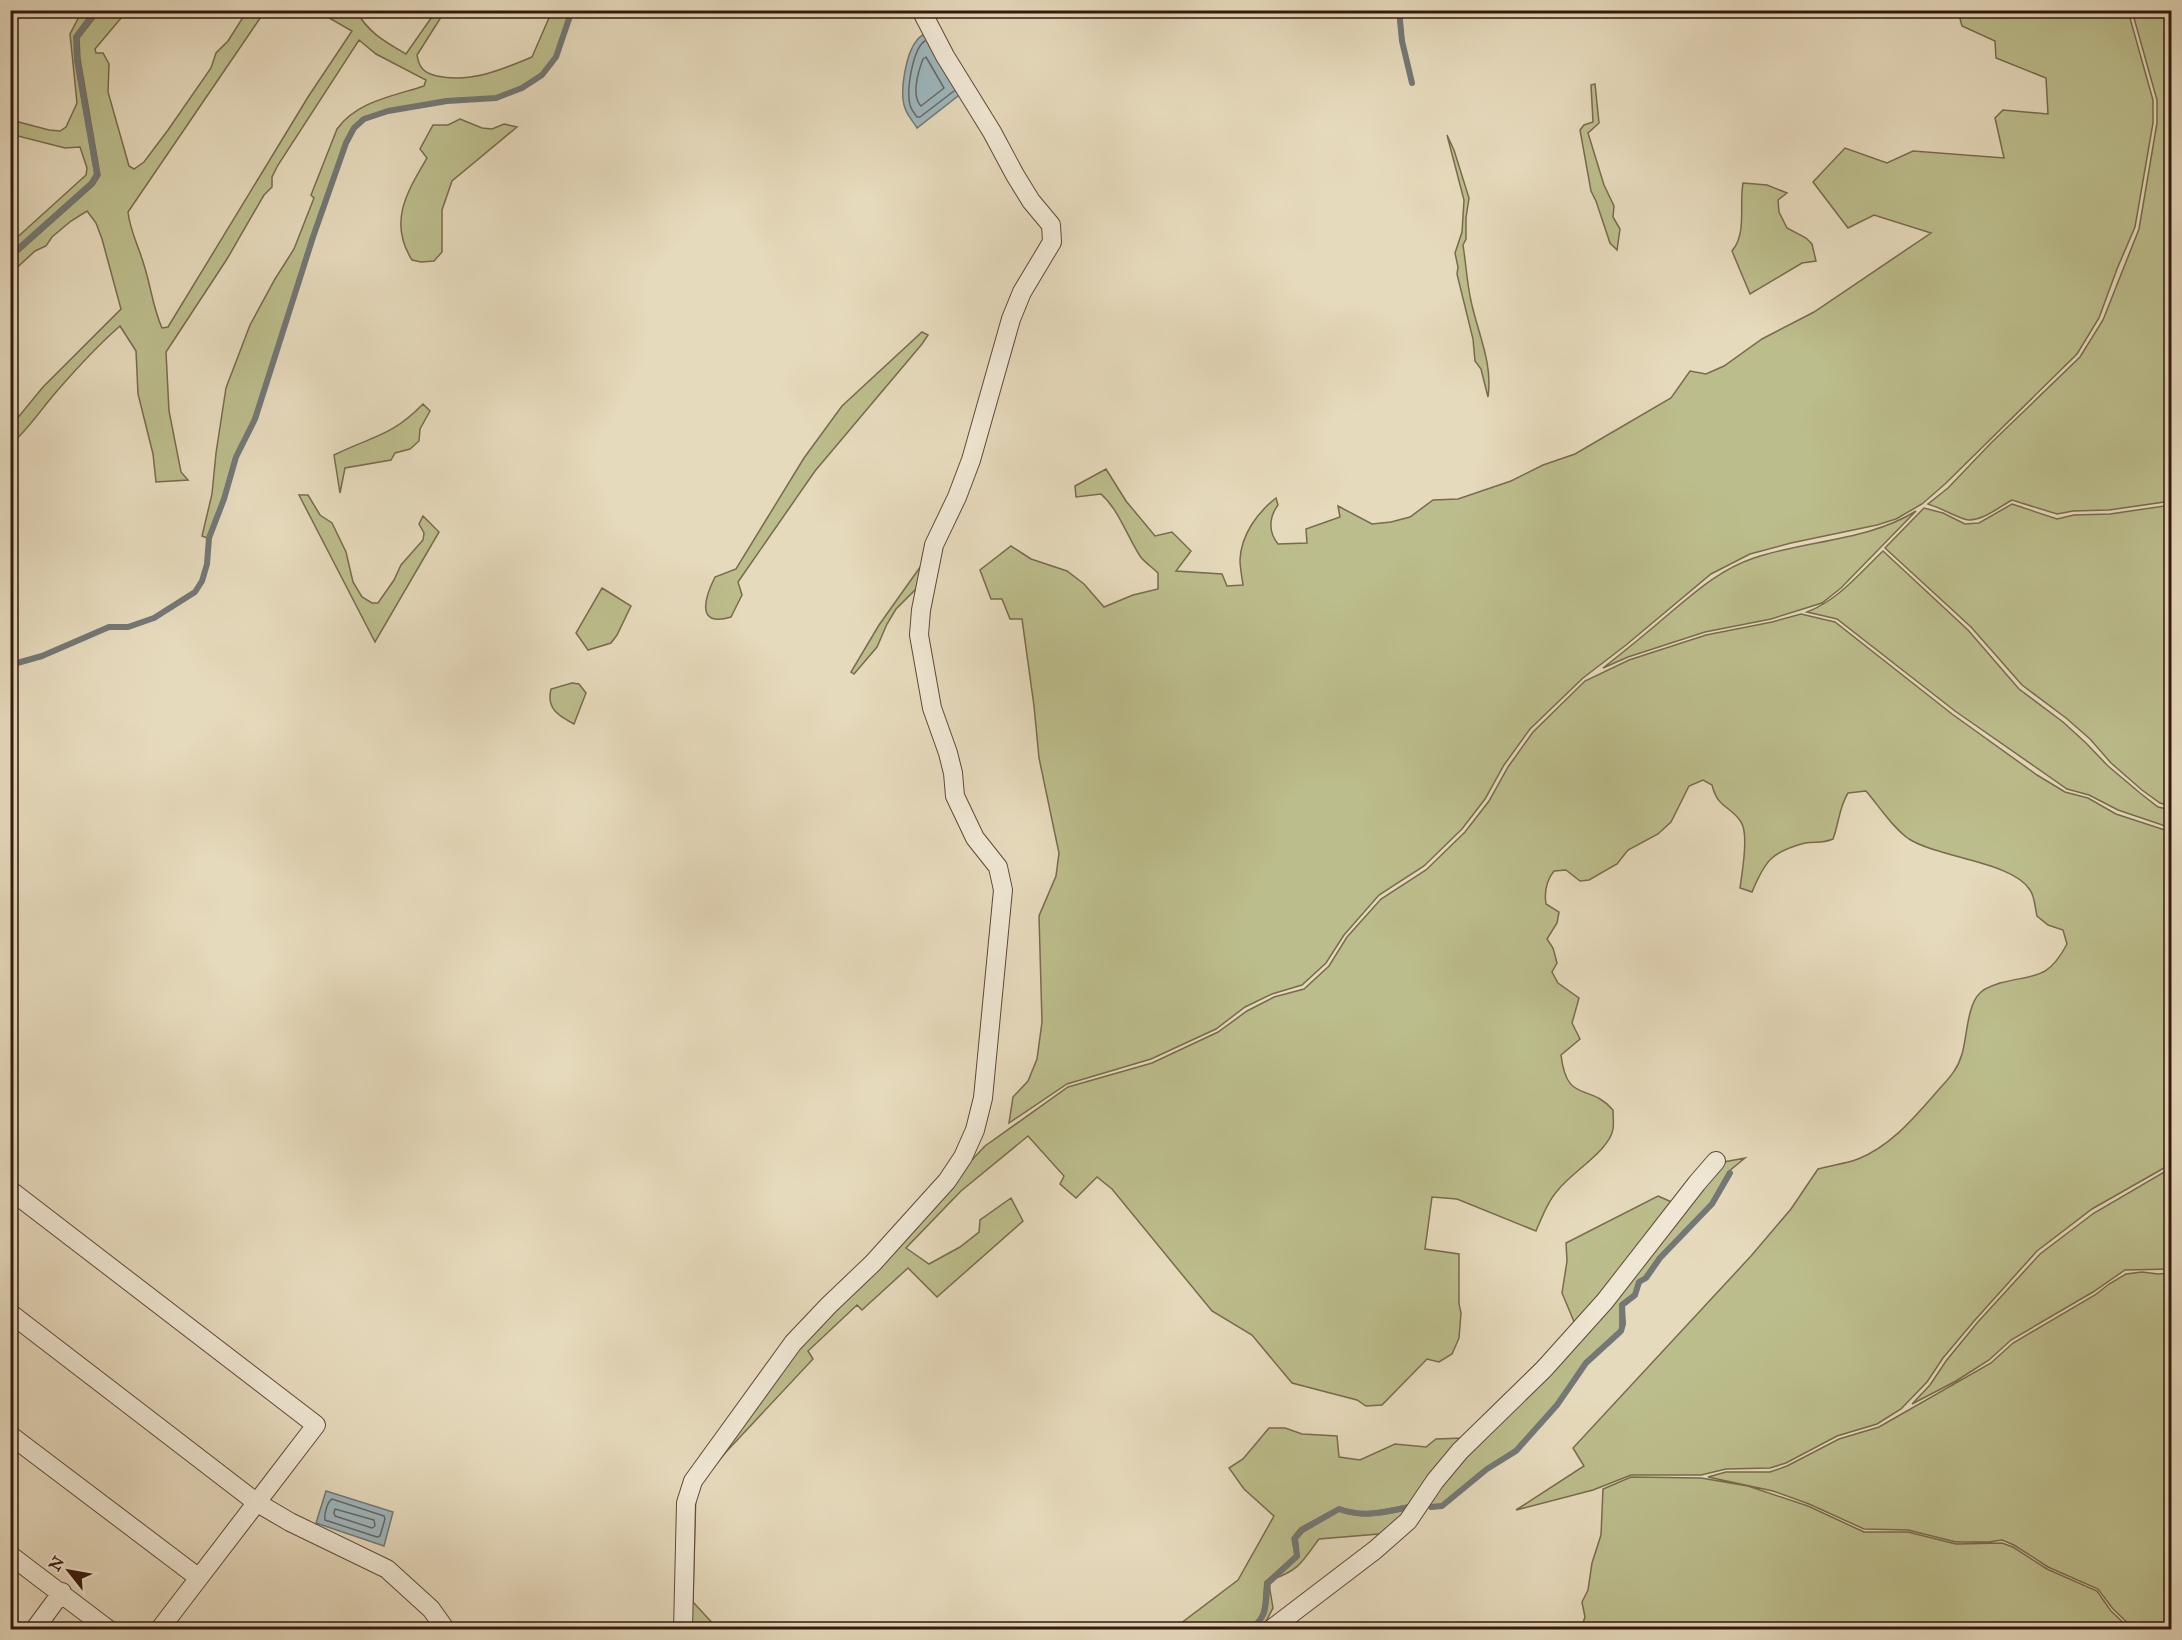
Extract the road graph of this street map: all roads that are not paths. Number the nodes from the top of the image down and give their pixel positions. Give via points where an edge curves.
1 (921, 10) edge
2 (1716, 1161) dead end
3 (10, 1190) edge
4 (10, 1313) edge
5 (10, 1435) edge
6 (256, 1502) junction
7 (10, 1554) edge
8 (199, 1578) junction
9 (62, 1592) junction
10 (34, 1629) edge
11 (109, 1629) edge
12 (159, 1629) edge
13 (446, 1629) edge
14 (683, 1629) edge
15 (1270, 1629) edge

1 - 14 street via 1026,192 1051,225 1052,242 1011,319 971,460 934,545 921,610 919,635 932,708 950,763 955,796 975,838 998,867 1003,890 983,1098 975,1130 947,1181 793,1343 693,1481 686,1503
2 - 15 street via 1605,1301 1544,1369 1461,1451 1408,1521
3 - 6 street via 316,1425
4 - 6 street
5 - 8 street
6 - 8 street
6 - 13 street via 387,1569
7 - 9 street
8 - 12 street
9 - 10 street
9 - 11 street

